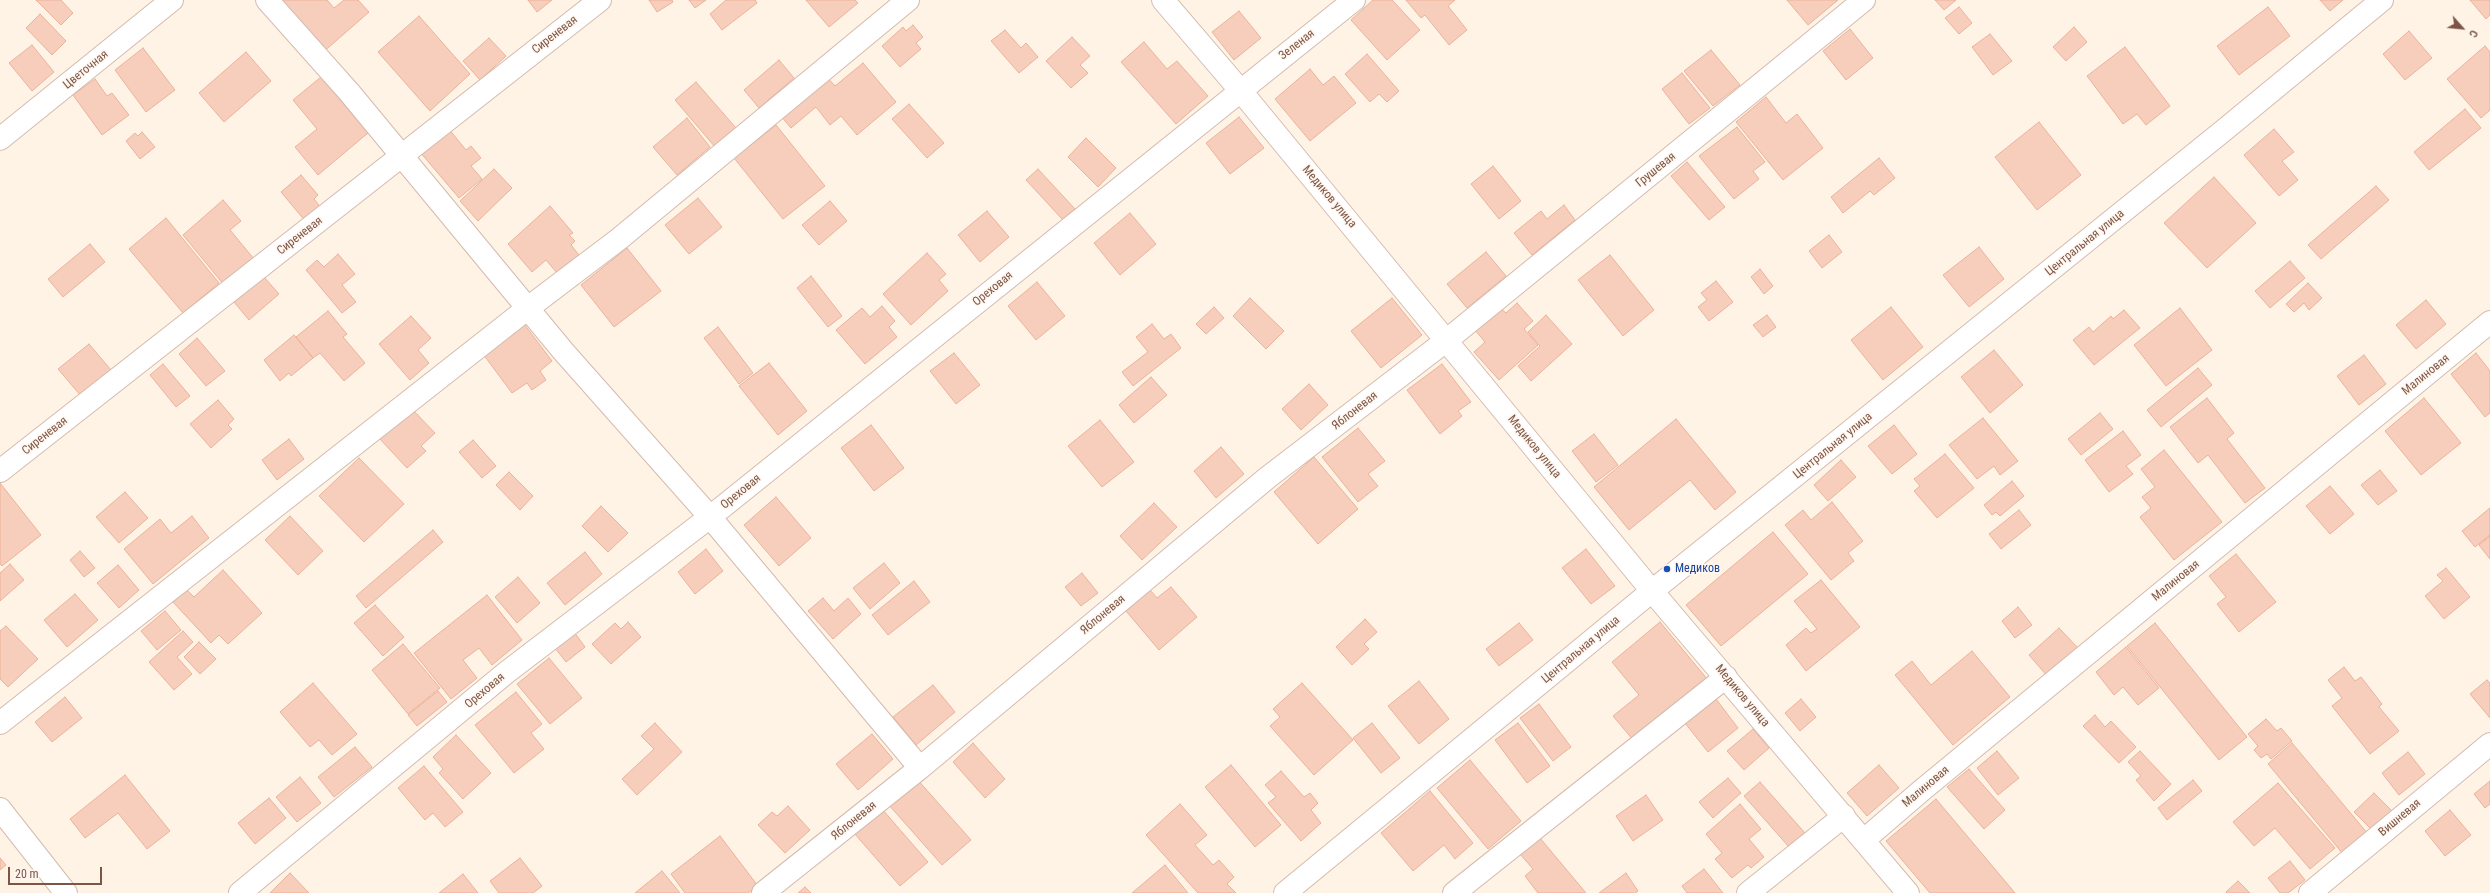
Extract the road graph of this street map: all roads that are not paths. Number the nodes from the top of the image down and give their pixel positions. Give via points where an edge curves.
1 (172, 0) edge
2 (267, 0) edge
3 (600, 0) edge
4 (908, 0) edge
5 (1163, 0) edge
6 (1354, 0) edge
7 (1864, 0) edge
8 (2382, 0) edge
9 (1240, 90) junction
10 (0, 139) edge
11 (401, 156) junction
12 (528, 308) junction
13 (2490, 322) edge
14 (1447, 340) junction
15 (0, 471) edge
16 (710, 517) junction
17 (1652, 592) junction
18 (1726, 677) junction
19 (0, 723) edge
20 (2490, 744) edge
21 (920, 768) junction
22 (0, 809) edge
23 (1844, 816) junction
24 (1864, 840) junction
25 (66, 893) edge
26 (240, 893) edge
27 (763, 893) edge
28 (1285, 893) edge
29 (1454, 893) edge
30 (1748, 893) edge
31 (1908, 893) edge
32 (2310, 893) edge

1 - 10 street, Цветочная
2 - 11 street via 349,92
3 - 11 street, Сиреневая
4 - 12 street via 619,239
5 - 9 street, Медиков улица
6 - 9 street, Зеленая
7 - 14 street, Грушевая
8 - 17 street, Центральная улица
9 - 14 street, Медиков улица
9 - 16 street, Ореховая
11 - 12 street
11 - 15 street, Сиреневая
12 - 16 street
12 - 19 street
13 - 24 street, Малиновая
14 - 17 street, Медиков улица
14 - 21 street, Яблоневая via 1267,478
16 - 21 street
16 - 26 street, Ореховая via 507,672
17 - 18 street, Медиков улица
17 - 28 street, Центральная улица
18 - 23 street, Медиков улица
18 - 29 street
20 - 32 street, Вишневая
21 - 27 street, Яблоневая
22 - 25 street
23 - 24 street, Медиков улица
23 - 30 street
24 - 31 street, Медиков улица

